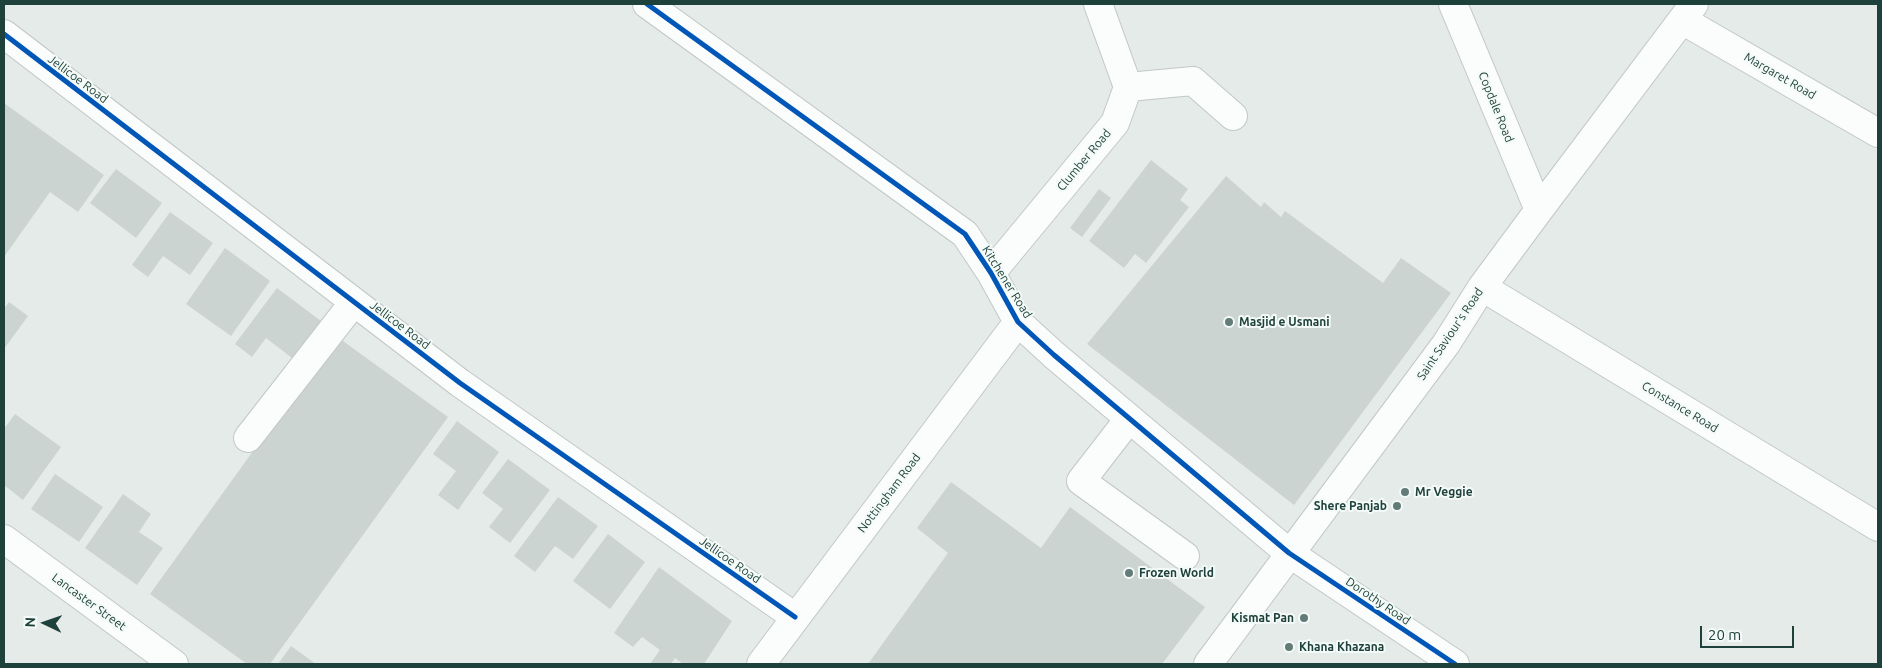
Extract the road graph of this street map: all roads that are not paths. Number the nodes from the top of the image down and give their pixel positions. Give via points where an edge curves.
1 (647, 4) edge
2 (1098, 4) edge
3 (1453, 4) edge
4 (1688, 12) edge
5 (4, 34) edge
6 (1128, 87) junction
7 (1232, 116) dead end
8 (1878, 133) edge
9 (1539, 210) junction
10 (991, 273) junction
11 (1482, 287) junction
12 (354, 302) junction
13 (1018, 322) junction
14 (1129, 419) junction
15 (248, 438) dead end
16 (1878, 527) edge
17 (4, 539) edge
18 (1289, 554) junction
19 (1185, 556) dead end
20 (795, 617) junction
21 (174, 664) edge
22 (761, 664) edge
23 (1208, 664) edge
24 (1455, 664) edge

1 - 10 street, Kitchener Road via 965,234
2 - 6 street
3 - 9 street, Copdale Road
4 - 8 street, Margaret Road
4 - 9 street, Saint Saviour's Road
5 - 12 street, Jellicoe Road
6 - 7 street via 1192,81
6 - 10 street, Clumber Road via 1115,123
9 - 11 street, Saint Saviour's Road
10 - 13 street, Kitchener Road
11 - 16 street, Constance Road
11 - 18 street, Saint Saviour's Road via 1446,344
12 - 15 street
12 - 20 street, Jellicoe Road via 460,383
13 - 14 street, Kitchener Road
13 - 20 street, Nottingham Road
14 - 18 street, Kitchener Road
14 - 19 street via 1081,482
17 - 21 street, Lancaster Street
18 - 23 street, Saint Saviour's Road
18 - 24 street, Dorothy Road
20 - 22 street, Nottingham Road

